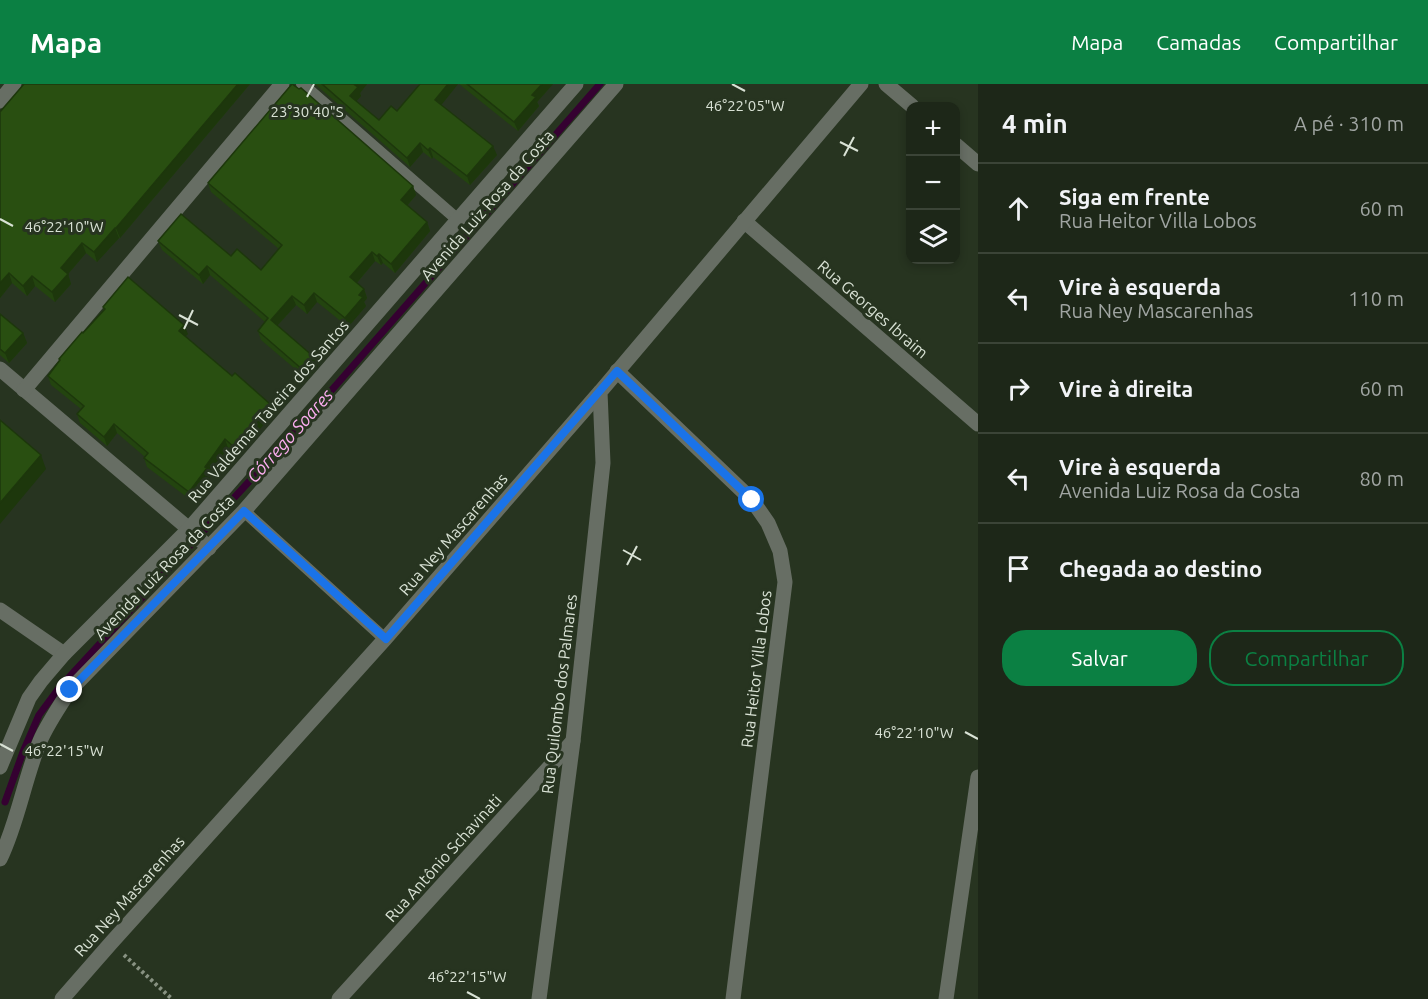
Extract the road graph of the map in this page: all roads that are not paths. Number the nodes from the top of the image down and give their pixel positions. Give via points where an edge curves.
1 (14, 84) edge
2 (282, 84) edge
3 (302, 84) edge
4 (576, 84) edge
5 (616, 84) edge
6 (861, 84) edge
7 (886, 84) edge
8 (0, 101) edge
9 (907, 102) edge
10 (960, 148) edge
11 (978, 164) edge
12 (458, 220) junction
13 (744, 221) junction
14 (0, 369) edge
15 (617, 371) junction
16 (24, 390) junction
17 (600, 392) junction
18 (978, 424) edge
19 (244, 511) junction
20 (190, 530) junction
21 (207, 546) junction
22 (0, 610) edge
23 (386, 639) junction
24 (64, 654) junction
25 (573, 741) junction
26 (0, 767) edge
27 (978, 777) edge
28 (0, 859) edge
29 (62, 999) edge
30 (339, 999) edge
31 (539, 999) edge
32 (734, 999) edge
33 (946, 999) edge

1 - 8 street
2 - 16 street
3 - 12 lane
4 - 12 street, Rua Valdemar Taveira dos Santos
5 - 19 street, Avenida Luiz Rosa da Costa
6 - 13 street, Rua Ney Mascarenhas
7 - 9 street
10 - 11 street
12 - 20 street, Rua Valdemar Taveira dos Santos
13 - 15 street, Rua Ney Mascarenhas
13 - 18 street, Rua Georges Ibraim
14 - 16 street
15 - 17 street, Rua Ney Mascarenhas
15 - 32 street, Rua Heitor Villa Lobos via 752,500 780,551 785,582
16 - 20 street
17 - 23 street, Rua Ney Mascarenhas
17 - 25 street, Rua Quilombo dos Palmares via 603,463
19 - 21 street, Avenida Luiz Rosa da Costa
19 - 23 lane
20 - 21 street
20 - 24 street, Rua Valdemar Taveira dos Santos
21 - 28 street, Avenida Luiz Rosa da Costa via 70,690 51,718
22 - 24 street
23 - 29 street, Rua Ney Mascarenhas
24 - 26 street, Rua Valdemar Taveira dos Santos via 29,698
25 - 30 street, Rua Antônio Schavinati
25 - 31 street, Rua Quilombo dos Palmares
27 - 33 street

